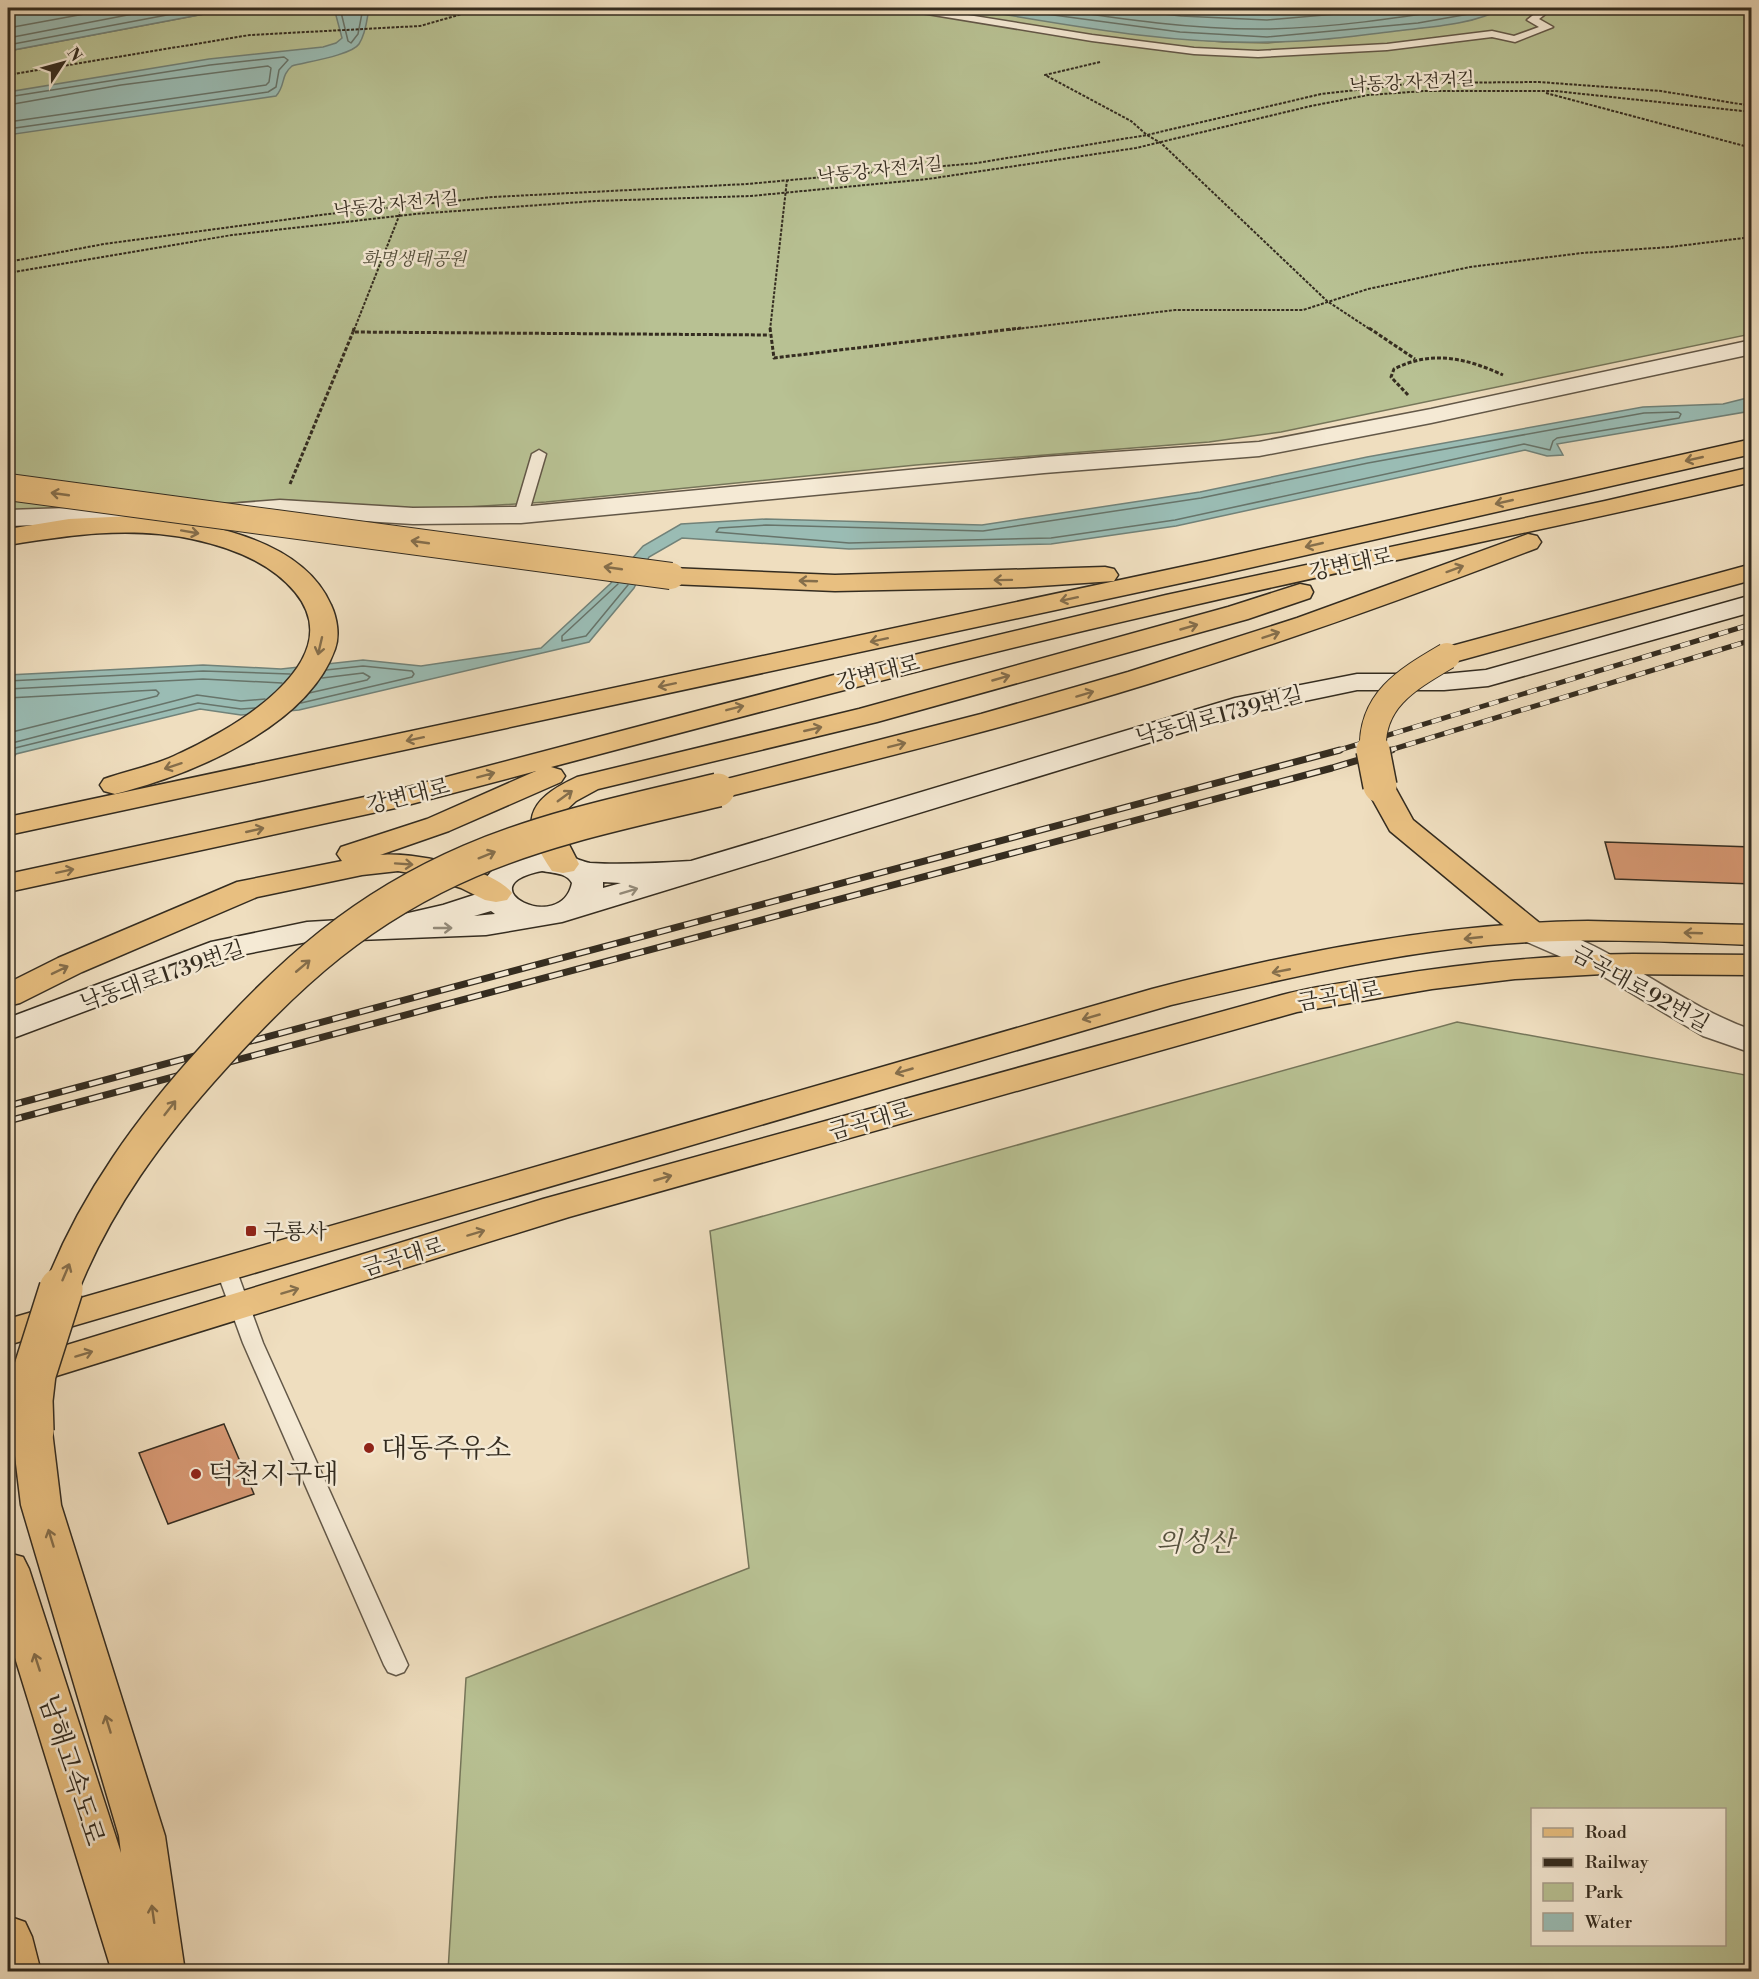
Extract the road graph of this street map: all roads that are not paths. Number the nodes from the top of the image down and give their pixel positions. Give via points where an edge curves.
1 (909, 8) edge
2 (1548, 8) edge
3 (1752, 347) edge
4 (1752, 446) edge
5 (539, 454) dead end
6 (1752, 474) edge
7 (8, 487) edge
8 (1605, 509) junction
9 (520, 515) junction
10 (8, 518) edge
11 (8, 537) edge
12 (1398, 553) junction
13 (1209, 569) junction
14 (1752, 572) edge
15 (1752, 603) edge
16 (699, 718) junction
17 (8, 818) edge
18 (8, 826) edge
19 (572, 868) junction
20 (694, 870) junction
21 (8, 883) edge
22 (248, 889) junction
23 (497, 896) junction
24 (559, 912) junction
25 (391, 927) junction
26 (1531, 932) junction
27 (1752, 935) edge
28 (1608, 965) junction
29 (1752, 965) edge
30 (8, 996) edge
31 (8, 1030) edge
32 (1752, 1042) edge
33 (226, 1269) junction
34 (240, 1307) junction
35 (8, 1332) edge
36 (8, 1377) edge
37 (8, 1569) edge
38 (396, 1665) dead end
39 (8, 1937) edge
40 (16, 1971) edge
41 (136, 1971) edge
42 (160, 1971) edge

1 - 2 lane via 1194,51 1258,54 1387,47 1492,34 1515,39 1548,27 1532,20
3 - 9 street via 1259,449 1032,466
4 -> 13 main road, 강변대로
5 - 9 lane
6 - 8 main road, 강변대로
13 -> 7 main road, bridge via 1025,579 835,583 671,576
8 - 12 main road, 강변대로
42 -> 8 main road, bridge via 142,1836 41,1505 31,1392 58,1292 73,1256 111,1189 193,1077 282,984 375,912 439,875 545,834 1082,695 1344,611 1511,549
9 - 10 street via 413,516 280,508
11 -> 17 main road via 108,524 203,534 260,552 283,564 305,583 323,624 322,646 311,671 286,700 260,720 183,763
16 -> 12 main road, 강변대로 via 1155,605
19 -> 12 main road via 545,827 550,808 588,783 867,716 1204,623 1323,585
13 -> 18 main road, 강변대로
14 - 26 main road, bridge via 1447,656 1415,674 1388,696 1377,714 1371,749 1380,786 1401,825
15 - 20 street, 낙동대로1739번길 via 1488,678 1357,682 1235,707
21 -> 16 main road, 강변대로 via 400,798
16 - 22 main road via 528,784 438,825
19 - 20 street via 643,874
19 - 23 street via 542,862 517,868 500,882
19 - 24 street via 589,883 589,892 583,901
24 -> 20 street
22 -> 23 main road via 398,862 426,866 472,881
30 -> 22 main road via 70,965
23 - 24 street via 514,912
23 - 25 street via 452,913
25 -> 24 street via 501,926
25 - 31 street, 낙동대로1739번길 via 307,932 222,949
27 -> 26 main road, 금곡대로 via 1615,930
26 - 28 street, 금곡대로92번길
26 -> 33 main road, 금곡대로 via 1426,944 1164,996
28 - 29 main road, 금곡대로
28 - 32 street, 금곡대로92번길 via 1715,1029
34 -> 28 main road, 금곡대로 via 567,1205 1294,1002 1515,969
33 - 34 lane
33 - 35 main road, 금곡대로
36 -> 34 main road, 금곡대로
34 - 38 lane
41 -> 37 main road, 남해고속도로
39 - 40 main road

